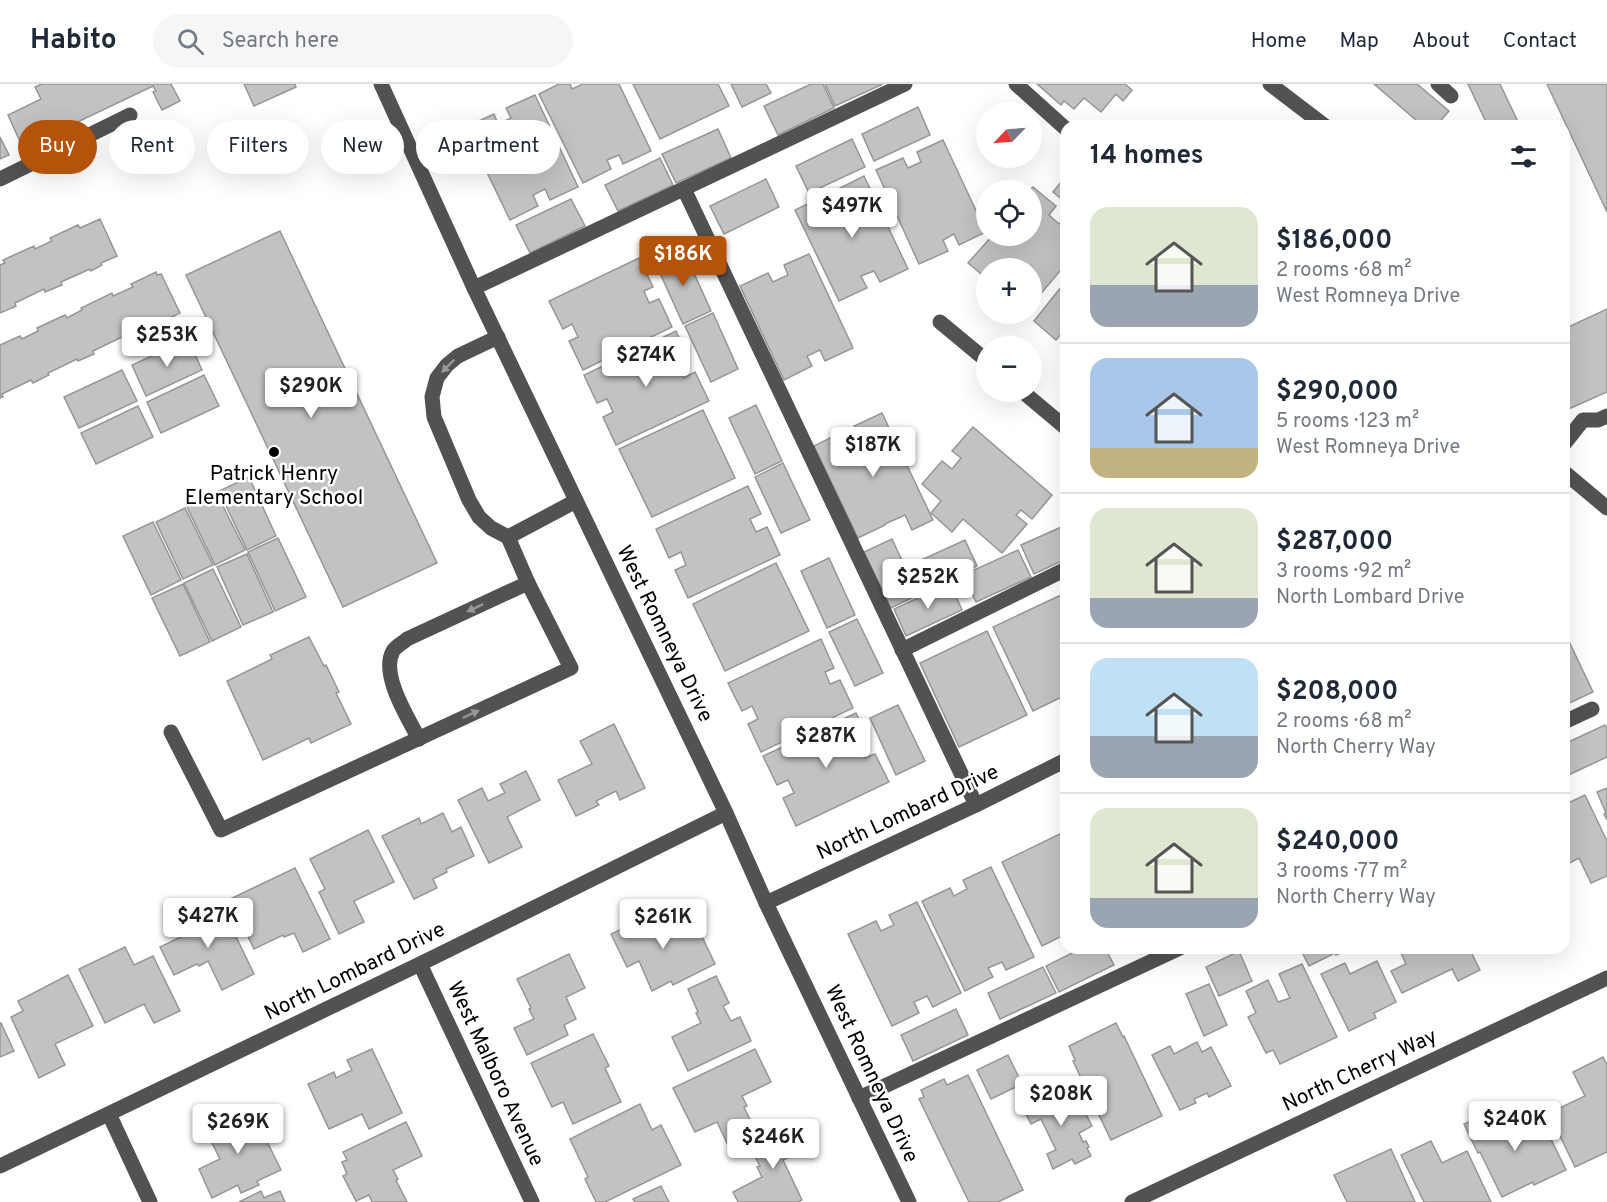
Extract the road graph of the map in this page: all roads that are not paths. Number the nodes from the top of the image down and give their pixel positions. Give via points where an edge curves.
1 (905, 84) edge
2 (1016, 84) edge
3 (1270, 84) edge
4 (1438, 84) edge
5 (384, 85) edge
6 (1451, 96) dead end
7 (130, 116) dead end
8 (1314, 120) edge
9 (1060, 124) edge
10 (0, 179) edge
11 (684, 189) junction
12 (474, 288) junction
13 (940, 322) dead end
14 (498, 337) junction
15 (976, 352) edge
16 (1035, 402) edge
17 (1607, 416) edge
18 (1060, 423) edge
19 (1570, 436) edge
20 (1570, 477) edge
21 (576, 501) junction
22 (1607, 508) edge
23 (508, 537) junction
24 (1060, 572) edge
25 (528, 583) junction
26 (902, 650) junction
27 (1592, 709) dead end
28 (1570, 719) edge
29 (171, 732) dead end
30 (418, 739) junction
31 (1060, 763) edge
32 (975, 805) junction
33 (726, 813) junction
34 (766, 903) junction
35 (1167, 954) edge
36 (420, 964) junction
37 (1607, 978) edge
38 (859, 1098) junction
39 (109, 1114) junction
40 (0, 1166) edge
41 (150, 1202) edge
42 (532, 1202) edge
43 (909, 1202) edge
44 (1132, 1202) edge

1 - 11 street
2 - 9 street
3 - 8 street
4 - 6 street
5 - 12 street, West Romneya Drive
7 - 10 street
11 - 12 street
11 - 26 street
12 - 14 street, West Romneya Drive
13 - 15 street
14 - 21 street, West Romneya Drive
14 -> 23 street via 447,365 437,378 432,397 434,417 469,500 485,523
16 - 18 street
17 - 19 street via 1583,420
20 - 22 street
21 - 23 street
21 - 33 street, West Romneya Drive
23 - 25 street
24 - 26 street
25 -> 30 street via 407,639 393,650 390,677
30 -> 25 street via 571,668
26 - 32 street
27 - 28 street
29 - 30 street via 221,830
31 - 32 street, North Lombard Drive
32 - 34 street, North Lombard Drive
33 - 34 street, West Romneya Drive
33 - 36 street, North Lombard Drive
34 - 38 street, West Romneya Drive
35 - 38 street
36 - 39 street, North Lombard Drive
36 - 42 street, West Malboro Avenue
37 - 44 street, North Cherry Way
38 - 43 street, West Romneya Drive
39 - 40 street, North Lombard Drive
39 - 41 street

